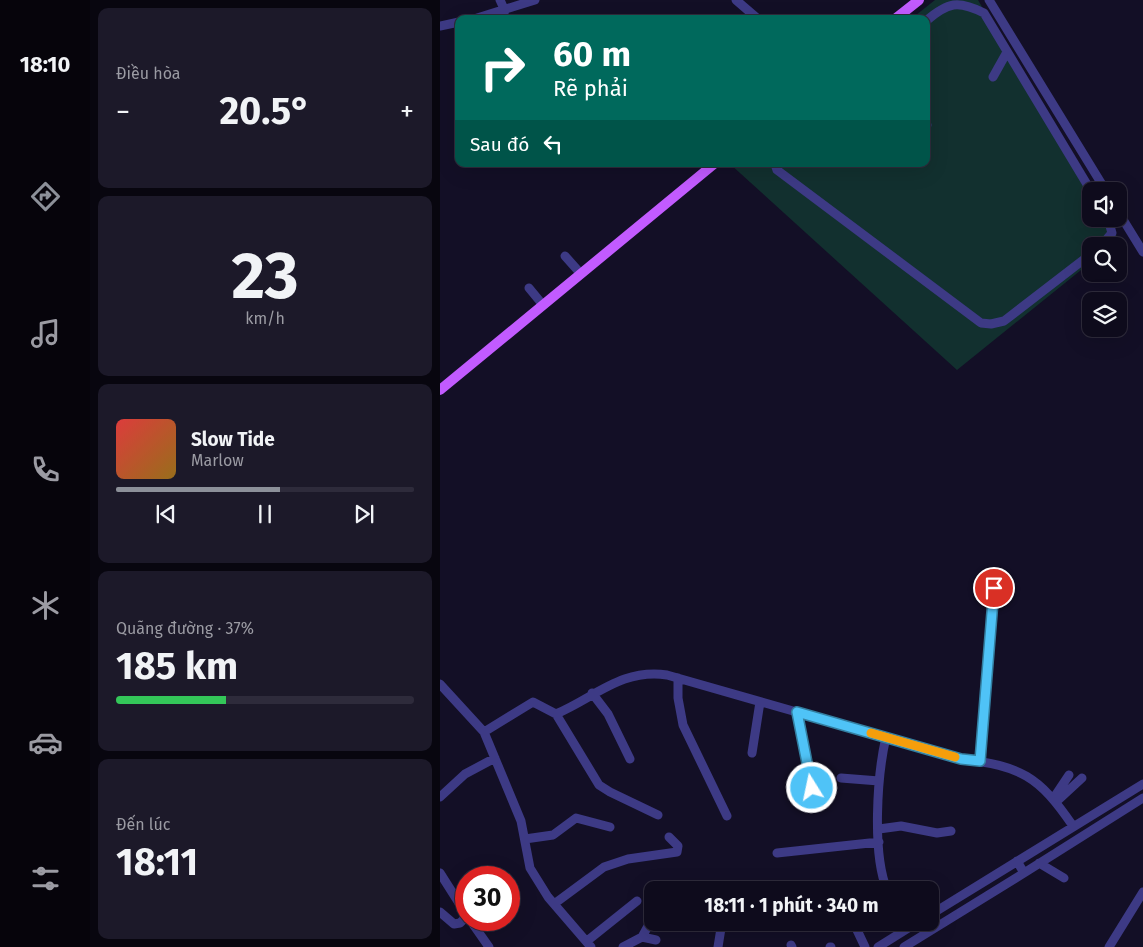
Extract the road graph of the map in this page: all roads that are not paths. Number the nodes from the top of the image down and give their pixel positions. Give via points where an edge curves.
1 (500, 0) edge
2 (535, 0) edge
3 (736, 0) edge
4 (919, 0) edge
5 (989, 0) edge
6 (505, 11) junction
7 (490, 15) edge
8 (753, 15) edge
9 (900, 15) edge
10 (930, 17) edge
11 (455, 23) edge
12 (440, 26) edge
13 (1007, 52) junction
14 (993, 78) dead end
15 (710, 167) edge
16 (776, 167) edge
17 (1086, 182) edge
18 (1100, 182) edge
19 (1127, 226) edge
20 (1143, 252) edge
21 (565, 256) dead end
22 (1082, 261) edge
23 (581, 274) junction
24 (529, 288) dead end
25 (543, 305) junction
26 (440, 390) edge
27 (994, 588) dead end
28 (678, 678) junction
29 (440, 684) edge
30 (592, 693) junction
31 (760, 702) junction
32 (797, 712) junction
33 (556, 714) junction
34 (484, 732) junction
35 (886, 737) junction
36 (752, 753) dead end
37 (494, 758) junction
38 (630, 759) dead end
39 (980, 761) junction
40 (1069, 774) dead end
41 (841, 778) dead end
42 (1082, 778) dead end
43 (879, 781) junction
44 (1143, 784) edge
45 (812, 788) dead end
46 (440, 797) edge
47 (1143, 798) edge
48 (1055, 800) junction
49 (658, 815) dead end
50 (727, 816) dead end
51 (1073, 826) junction
52 (610, 827) dead end
53 (879, 829) junction
54 (951, 831) dead end
55 (669, 837) dead end
56 (526, 839) junction
57 (879, 842) junction
58 (777, 853) dead end
59 (1039, 864) junction
60 (1020, 867) junction
61 (440, 873) edge
62 (1064, 878) dead end
63 (884, 881) edge
64 (444, 887) edge
65 (1143, 892) edge
66 (637, 901) dead end
67 (455, 902) edge
68 (554, 904) junction
69 (939, 910) edge
70 (440, 912) edge
71 (455, 924) edge
72 (478, 931) edge
73 (645, 931) edge
74 (721, 931) edge
75 (857, 931) edge
76 (899, 931) edge
77 (642, 937) junction
78 (656, 940) dead end
79 (589, 944) edge
80 (489, 947) edge
81 (623, 947) edge
82 (718, 947) edge
83 (865, 947) edge
84 (878, 947) edge
85 (904, 947) edge
86 (1109, 947) edge

1 - 6 street
2 - 6 street
3 - 8 street
4 - 9 main road
5 - 18 street
6 - 7 street
10 - 13 street via 946,3 959,0 974,5 984,13
11 - 12 street
13 - 14 street
13 - 17 street
15 - 23 main road
16 - 22 street via 981,323 1004,321
19 - 20 street
21 - 23 street
23 - 25 main road
24 - 25 street
25 - 26 main road
27 - 39 street
28 - 30 street via 658,674 626,677
28 - 31 street
28 - 50 street via 683,725
29 - 34 street
30 - 33 street
30 - 38 street via 608,714
31 - 32 street
31 - 36 street
32 - 35 street
32 - 45 street
33 - 34 street via 533,702
33 - 49 street via 599,784
34 - 37 street
35 - 39 street via 961,759
35 - 43 street
37 - 46 street via 466,774
37 - 56 street
39 - 48 street via 1012,768 1026,775
40 - 48 street
41 - 43 street
42 - 48 street
43 - 53 street
44 - 51 street
47 - 59 street
48 - 51 street
51 - 60 street
52 - 56 street via 576,818 554,835
53 - 54 street via 901,826 937,833
53 - 57 street
55 - 68 street via 678,846 677,852 628,859 604,867
56 - 68 street via 530,868
57 - 58 street
57 - 63 street
59 - 60 street
59 - 62 street
60 - 69 street
60 - 85 street
61 - 64 street
64 - 67 street
65 - 86 street
66 - 79 street
68 - 79 street
70 - 71 street
72 - 80 street
73 - 77 street
74 - 82 street
75 - 83 street
76 - 84 street
77 - 78 street
77 - 81 street

